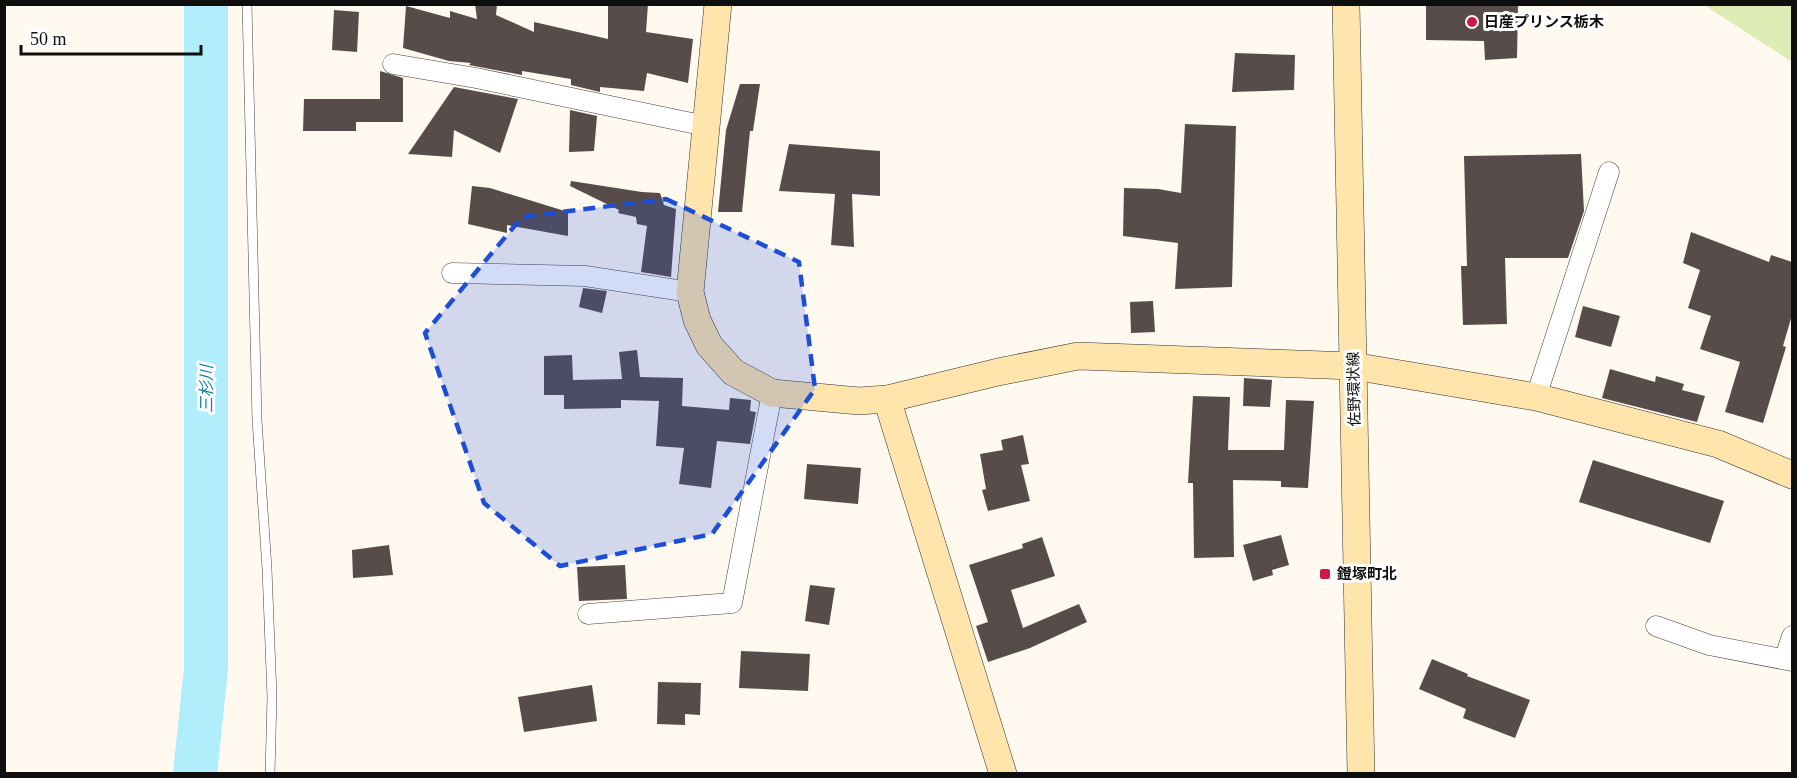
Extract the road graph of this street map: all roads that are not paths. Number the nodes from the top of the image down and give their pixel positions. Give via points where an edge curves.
1 (247, 4) edge
2 (718, 4) edge
3 (1346, 4) edge
4 (393, 64) dead end
5 (706, 126) junction
6 (1609, 172) dead end
7 (452, 273) dead end
8 (690, 292) junction
9 (1353, 366) junction
10 (772, 393) junction
11 (1536, 397) junction
12 (887, 399) junction
13 (1792, 476) edge
14 (588, 614) dead end
15 (1656, 626) dead end
16 (1792, 636) edge
17 (1789, 659) edge
18 (270, 774) edge
19 (1003, 774) edge
20 (1361, 774) edge

1 - 18 lane via 257,420 271,686
2 - 5 street
3 - 9 street, 佐野環状線
4 - 5 street
5 - 8 street
6 - 11 street
7 - 8 street via 585,276
8 - 10 street via 709,345 733,372
9 - 11 street
9 - 12 street via 1078,356
9 - 20 street, 佐野環状線
10 - 12 street
10 - 14 street via 732,603
11 - 13 street via 1718,444
12 - 19 street
15 - 17 street via 1709,645
16 - 17 street

